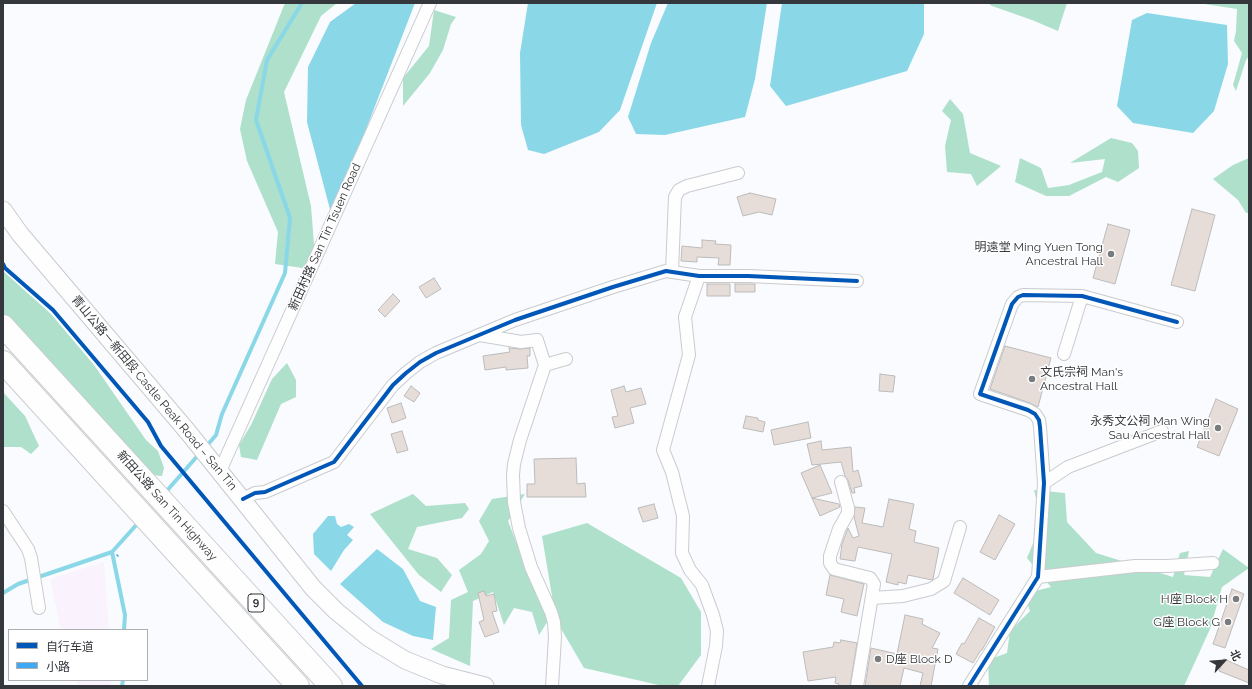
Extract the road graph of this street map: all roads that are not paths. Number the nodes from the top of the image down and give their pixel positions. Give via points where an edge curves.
1 (430, 3) edge
2 (738, 174) dead end
3 (3, 210) edge
4 (672, 272) junction
5 (699, 276) junction
6 (857, 281) dead end
7 (1082, 296) junction
8 (1177, 322) dead end
9 (3, 326) edge
10 (480, 335) junction
11 (1064, 354) dead end
12 (566, 359) dead end
13 (3, 362) edge
14 (545, 365) junction
15 (1162, 431) dead end
16 (217, 468) junction
17 (841, 482) dead end
18 (1044, 483) junction
19 (243, 500) junction
20 (3, 511) edge
21 (960, 527) dead end
22 (1213, 563) dead end
23 (1038, 577) junction
24 (872, 598) junction
25 (39, 608) dead end
26 (298, 686) edge
27 (331, 686) edge
28 (486, 686) edge
29 (552, 686) edge
30 (708, 686) edge
31 (857, 686) edge
32 (969, 686) edge

1 - 16 street, 新田村路 San Tin Tsuen Road
2 - 4 street via 679,190 675,197
3 - 16 main road, 青山公路－新田段 Castle Peak Road – San Tin via 20,234
4 - 5 street
4 - 10 street via 666,271 613,287 515,320
5 - 6 street
5 - 30 street via 685,316 689,355 663,450 672,472 683,516 682,553 690,570 702,585 717,631
7 - 8 street
7 - 11 street
7 - 18 street via 1018,297 1012,304 980,394 1035,414 1039,420
9 - 27 highway, 新田公路 San Tin Highway / 9
10 - 14 street via 521,342 537,340
10 - 19 street via 436,353 406,373 393,385 334,462
12 - 14 street
13 - 26 highway, 新田公路 San Tin Highway / 9
14 - 29 street via 520,440 514,464 513,488 517,517 527,554 554,622
15 - 18 street via 1068,467
16 - 19 main road, 青山公路－新田段 Castle Peak Road – San Tin
17 - 24 street via 848,514 839,529 830,563 834,569 870,578 874,584
18 - 23 street
19 - 28 main road, 青山公路－新田段 Castle Peak Road – San Tin via 313,588 358,630 417,666
20 - 25 street via 29,554
21 - 24 street via 944,581 931,589 903,596
22 - 23 street via 1135,566
23 - 32 street
24 - 31 street

